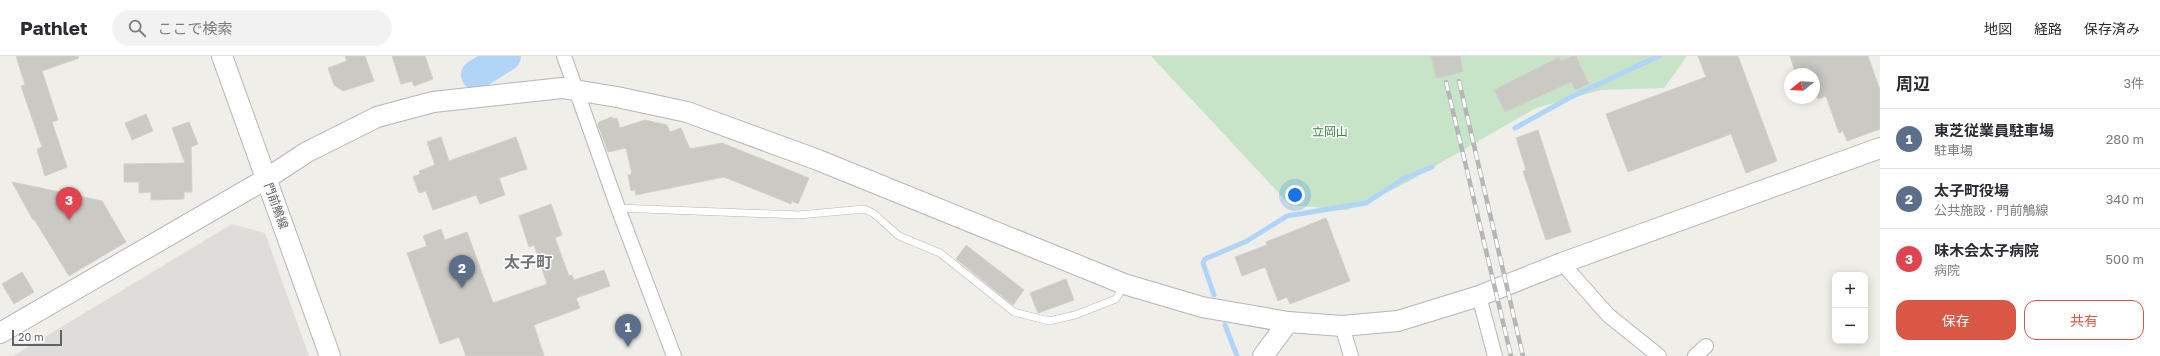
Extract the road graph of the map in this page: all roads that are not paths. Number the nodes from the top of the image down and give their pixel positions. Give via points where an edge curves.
1 (222, 56) edge
2 (564, 56) edge
3 (575, 90) junction
4 (1880, 148) edge
5 (266, 179) junction
6 (618, 208) junction
7 (1562, 263) junction
8 (1124, 284) junction
9 (1479, 296) junction
10 (1288, 322) junction
11 (1342, 326) junction
12 (0, 333) edge
13 (1706, 346) dead end
14 (330, 356) edge
15 (674, 356) edge
16 (1263, 356) edge
17 (1352, 356) edge
18 (1495, 356) edge
19 (1658, 356) edge
20 (1695, 356) edge

1 - 5 street, 門前鵤線
2 - 3 street
3 - 5 street via 562,88 433,102 377,117 307,152
3 - 6 street
3 - 8 street via 687,112 854,174
4 - 7 street
5 - 12 street
5 - 14 street, 門前鵤線
6 - 8 lane via 799,215 864,209 873,213 899,236 940,253 1014,312 1048,321 1075,315 1116,299
6 - 15 street
7 - 9 street
7 - 19 street via 1608,315
8 - 10 street via 1202,307
9 - 11 street via 1398,321
9 - 18 street
10 - 11 street
10 - 16 street
11 - 17 street
13 - 20 street

